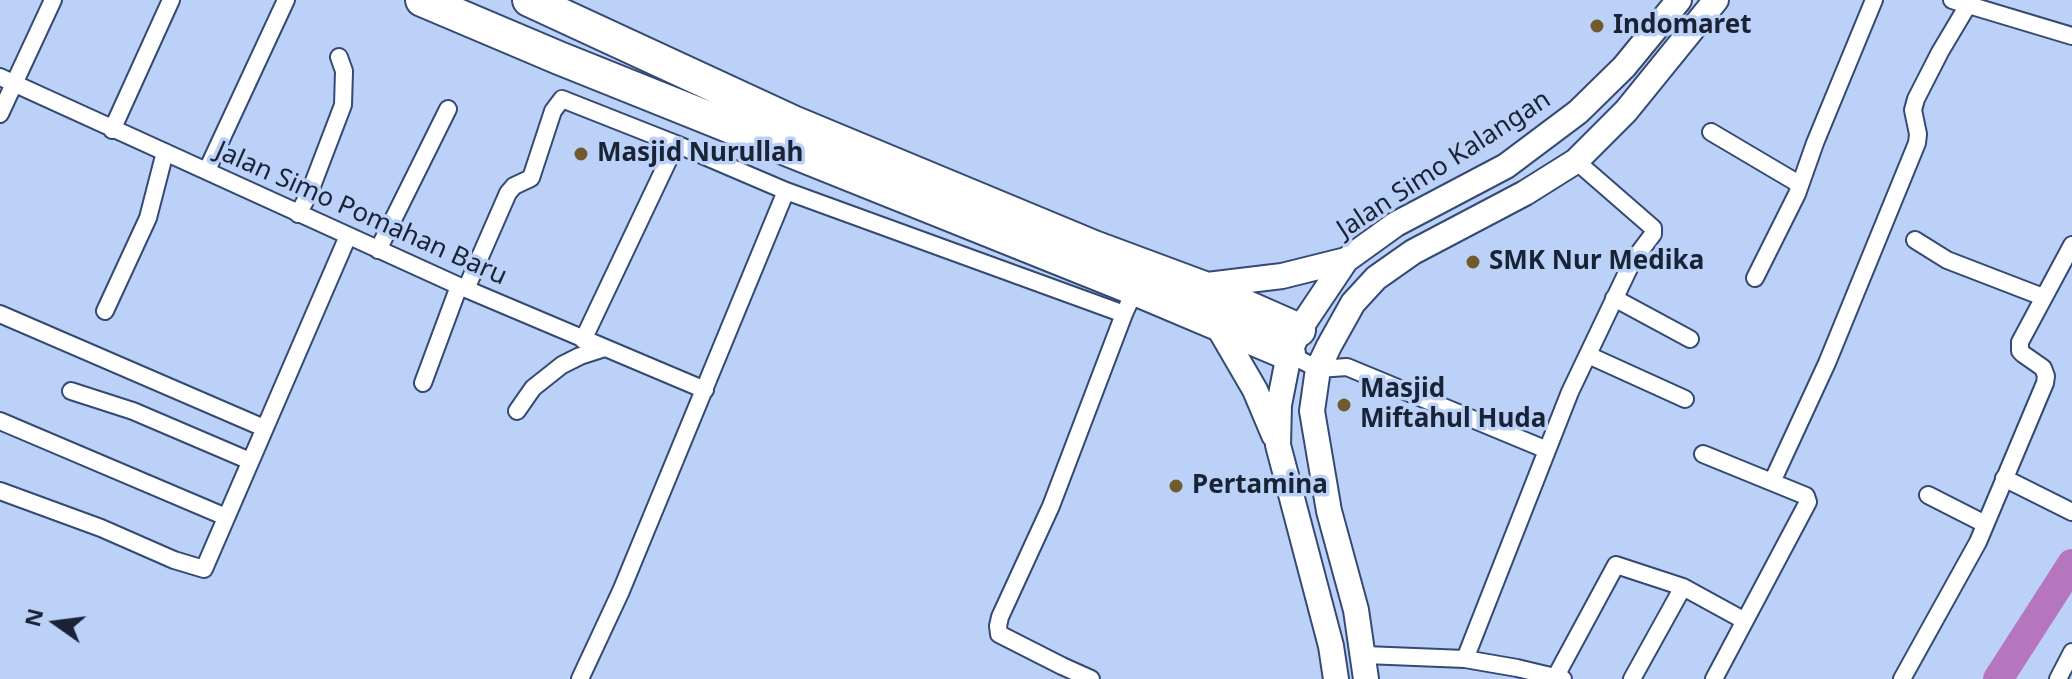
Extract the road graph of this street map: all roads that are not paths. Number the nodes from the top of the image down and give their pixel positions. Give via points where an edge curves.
1 (53, 0) edge
2 (171, 0) edge
3 (286, 0) edge
4 (422, 0) edge
5 (529, 0) edge
6 (1679, 0) edge
7 (1716, 0) edge
8 (1874, 0) edge
9 (1952, 0) edge
10 (1968, 5) junction
11 (2072, 36) edge
12 (339, 57) dead end
13 (7, 80) edge
14 (448, 109) dead end
15 (0, 114) edge
16 (112, 130) junction
17 (1711, 132) dead end
18 (788, 135) junction
19 (676, 144) junction
20 (165, 152) junction
21 (1576, 161) junction
22 (207, 170) junction
23 (1799, 184) junction
24 (786, 191) junction
25 (298, 214) junction
26 (348, 236) junction
27 (1915, 240) dead end
28 (2072, 245) edge
29 (378, 250) junction
30 (1346, 260) junction
31 (1755, 278) dead end
32 (1199, 286) junction
33 (463, 288) junction
34 (1135, 290) junction
35 (2043, 297) junction
36 (1614, 298) junction
37 (105, 311) dead end
38 (0, 314) edge
39 (1216, 323) junction
40 (1690, 339) dead end
41 (583, 340) junction
42 (1309, 341) junction
43 (605, 348) junction
44 (1588, 355) junction
45 (1347, 367) junction
46 (1318, 369) junction
47 (423, 383) dead end
48 (705, 390) junction
49 (71, 391) dead end
50 (1685, 399) dead end
51 (517, 411) dead end
52 (0, 421) edge
53 (264, 428) junction
54 (1278, 445) junction
55 (1547, 450) junction
56 (1703, 454) dead end
57 (250, 461) junction
58 (2004, 478) junction
59 (1772, 482) junction
60 (0, 491) edge
61 (1928, 495) dead end
62 (2072, 512) edge
63 (226, 517) junction
64 (1985, 524) junction
65 (1683, 587) junction
66 (1745, 621) junction
67 (2072, 652) edge
68 (1465, 659) junction
69 (1371, 662) edge
70 (1560, 678) edge
71 (580, 679) edge
72 (1092, 679) edge
73 (1336, 679) edge
74 (1632, 679) edge
75 (1714, 679) edge
76 (1902, 679) edge
77 (2058, 679) edge

1 - 13 street
2 - 16 street
3 - 22 street
4 - 18 highway
5 - 18 highway
6 - 30 main road, Jalan Simo Kalangan via 1624,67 1578,112 1506,166 1396,224
7 - 21 main road, Jalan Simo Kalangan via 1626,111
8 - 23 street
9 - 10 street
10 - 11 street
10 - 59 street via 1916,99 1917,143
12 - 25 street via 343,105
13 - 15 street
13 - 16 street, Jalan Simo Pomahan Baru
14 - 29 street
16 - 20 street, Jalan Simo Pomahan Baru
17 - 23 street
18 - 34 highway
19 - 24 street
19 - 33 street via 562,99 531,178 508,193
19 - 41 street
20 - 22 street, Jalan Simo Pomahan Baru
20 - 37 street via 148,218
21 - 36 street via 1654,231
21 - 42 main road, Jalan Simo Kalangan via 1413,252 1376,278
22 - 25 street, Jalan Simo Pomahan Baru
23 - 31 street
24 - 34 street
24 - 48 street
25 - 26 street, Jalan Simo Pomahan Baru
26 - 29 street, Jalan Simo Pomahan Baru
26 - 53 street
27 - 35 street via 1947,260
28 - 35 street
29 - 33 street, Jalan Simo Pomahan Baru
30 - 32 main road via 1273,277
30 - 42 main road, Jalan Simo Kalangan
32 - 34 highway
32 - 42 highway
33 - 41 street, Jalan Simo Pomahan Baru
33 - 47 street
34 - 39 highway
34 - 72 street via 998,626 999,634
35 - 58 street via 2019,348 2043,368 2045,383
36 - 40 street
36 - 44 street
38 - 53 street
39 - 42 highway
39 - 54 main road via 1255,390
41 - 43 street, Jalan Simo Pomahan Baru
42 - 45 street
42 - 46 main road, Jalan Simo Kalangan
42 - 54 main road via 1279,405
43 - 48 street, Jalan Simo Pomahan Baru
43 - 51 street via 562,365 533,388
44 - 50 street
44 - 55 street
45 - 46 street
45 - 55 street
46 - 69 main road, Jalan Simo Kalangan via 1312,411 1329,511
48 - 71 street
49 - 57 street
52 - 63 street
53 - 57 street
54 - 73 main road
55 - 68 street
56 - 59 street
57 - 63 street
58 - 62 street
58 - 64 street
59 - 66 street via 1806,496 1808,502
60 - 63 street via 200,569 207,566
61 - 64 street
64 - 76 street
65 - 66 street
65 - 70 street via 1616,565
65 - 74 street
66 - 75 street
67 - 77 street
68 - 69 street
68 - 70 street

